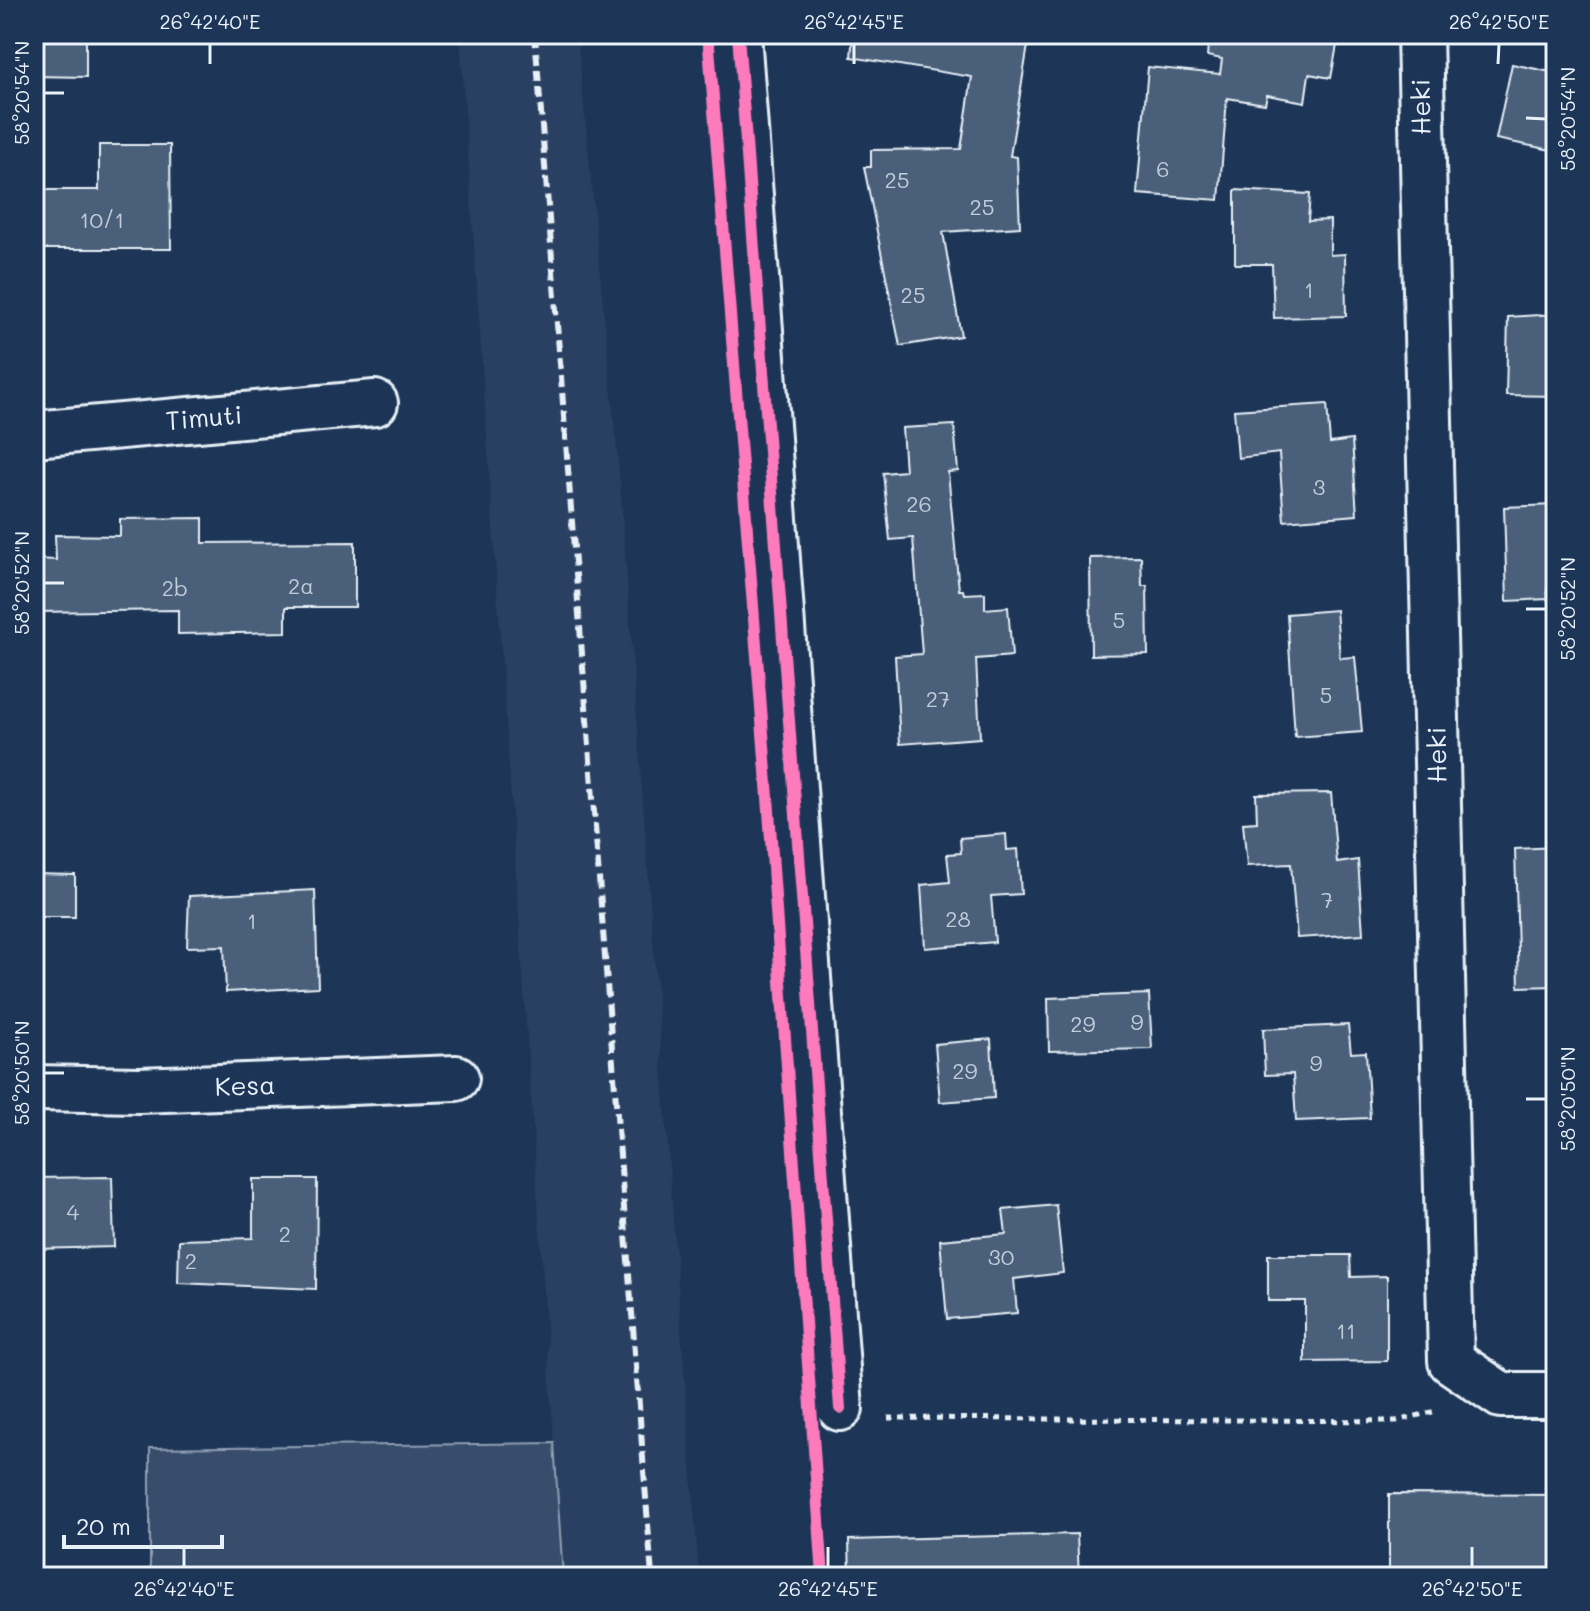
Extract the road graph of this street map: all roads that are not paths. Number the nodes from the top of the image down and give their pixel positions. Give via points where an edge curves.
1 (738, 34) edge
2 (1420, 34) edge
3 (375, 403) dead end
4 (34, 434) edge
5 (456, 1078) dead end
6 (34, 1088) edge
7 (1556, 1395) edge
8 (840, 1408) road end

1 - 8 street
2 - 7 street, Heki via 1451,1361 1501,1395
3 - 4 street, Timuti
5 - 6 street, Kesa via 139,1090

